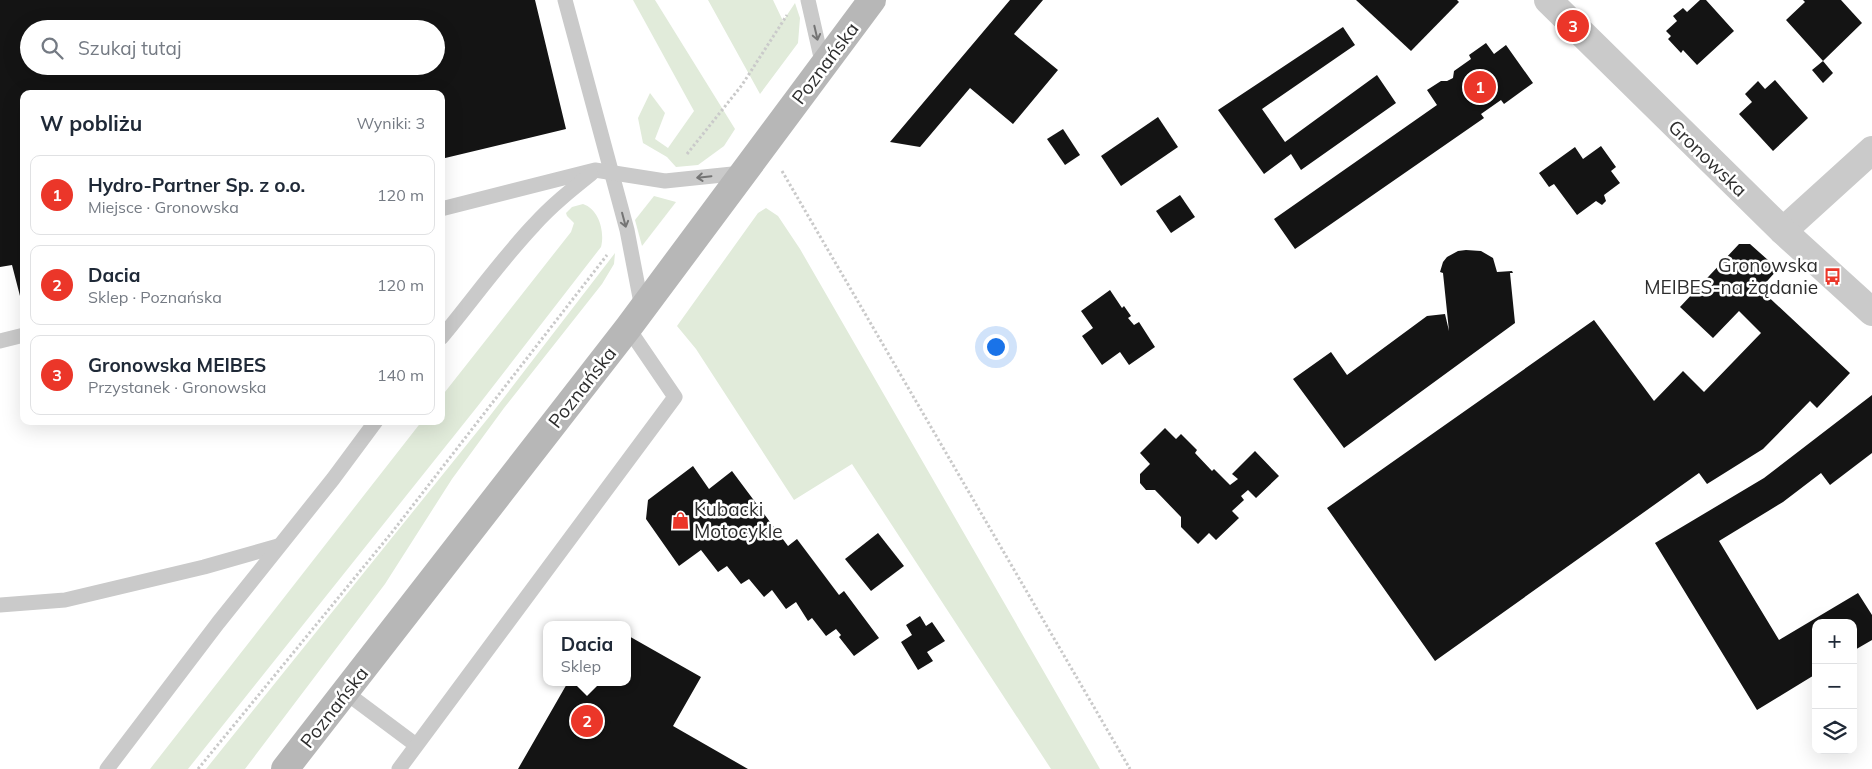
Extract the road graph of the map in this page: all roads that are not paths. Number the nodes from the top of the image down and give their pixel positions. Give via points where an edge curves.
1 (565, 0) edge
2 (808, 0) edge
3 (872, 0) edge
4 (1548, 0) edge
5 (823, 66) junction
6 (1872, 150) edge
7 (595, 170) junction
8 (611, 173) junction
9 (742, 173) junction
10 (445, 208) edge
11 (1783, 231) junction
12 (1872, 312) edge
13 (635, 318) junction
14 (445, 333) edge
15 (20, 336) edge
16 (0, 341) edge
17 (373, 425) edge
18 (278, 546) junction
19 (0, 605) edge
20 (345, 692) junction
21 (416, 745) junction
22 (108, 769) edge
23 (285, 769) edge
24 (400, 769) edge

1 - 8 lane
2 -> 5 lane
3 - 5 main road, Poznańska
4 - 11 street, Gronowska
5 - 9 main road, Poznańska
6 - 11 street
7 - 8 lane
7 - 10 lane
7 - 14 lane via 534,225
9 -> 8 lane via 665,181
8 -> 13 lane via 627,230
9 - 13 main road, Poznańska
11 - 12 street, Gronowska
13 - 20 main road, Poznańska
13 - 21 lane via 675,397
15 - 16 lane
17 - 18 lane
18 - 19 lane via 65,600
18 - 22 lane
20 - 21 lane
20 - 23 main road, Poznańska
21 - 24 lane

